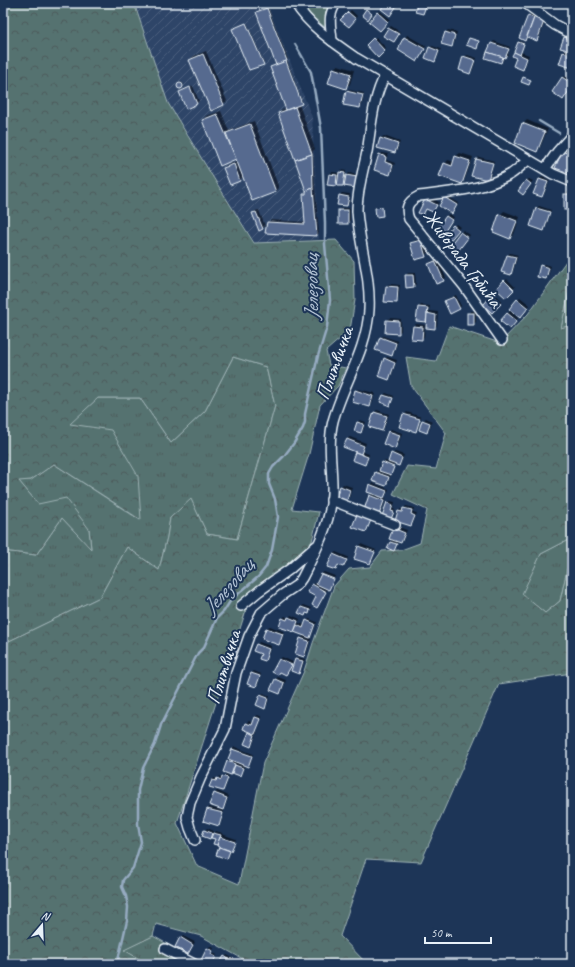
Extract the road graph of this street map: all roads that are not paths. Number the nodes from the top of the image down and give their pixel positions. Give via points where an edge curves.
1 (295, 3) edge
2 (336, 3) edge
3 (525, 3) edge
4 (572, 34) edge
5 (332, 41) junction
6 (385, 76) junction
7 (572, 135) edge
8 (528, 160) junction
9 (544, 169) junction
10 (572, 182) edge
11 (502, 340) dead end
12 (331, 500) junction
13 (395, 525) dead end
14 (318, 544) junction
15 (242, 606) dead end
16 (195, 840) dead end
17 (165, 949) dead end
18 (194, 964) edge

1 - 5 street via 310,22
2 - 5 street via 330,15
3 - 4 street
5 - 6 street
6 - 8 street
6 - 12 street, Плитвичка via 380,85 372,119 357,212 369,291 368,320 330,434
7 - 9 street
8 - 9 street
8 - 11 street, Живорада Грбића via 494,183 419,196 412,199 407,211 409,219 464,286
9 - 10 street
12 - 13 street
12 - 14 street, Плитвичка via 327,522
14 - 15 street
14 - 16 street, Плитвичка via 297,585 261,613 250,636 236,673 225,729 190,803 187,817
17 - 18 street

